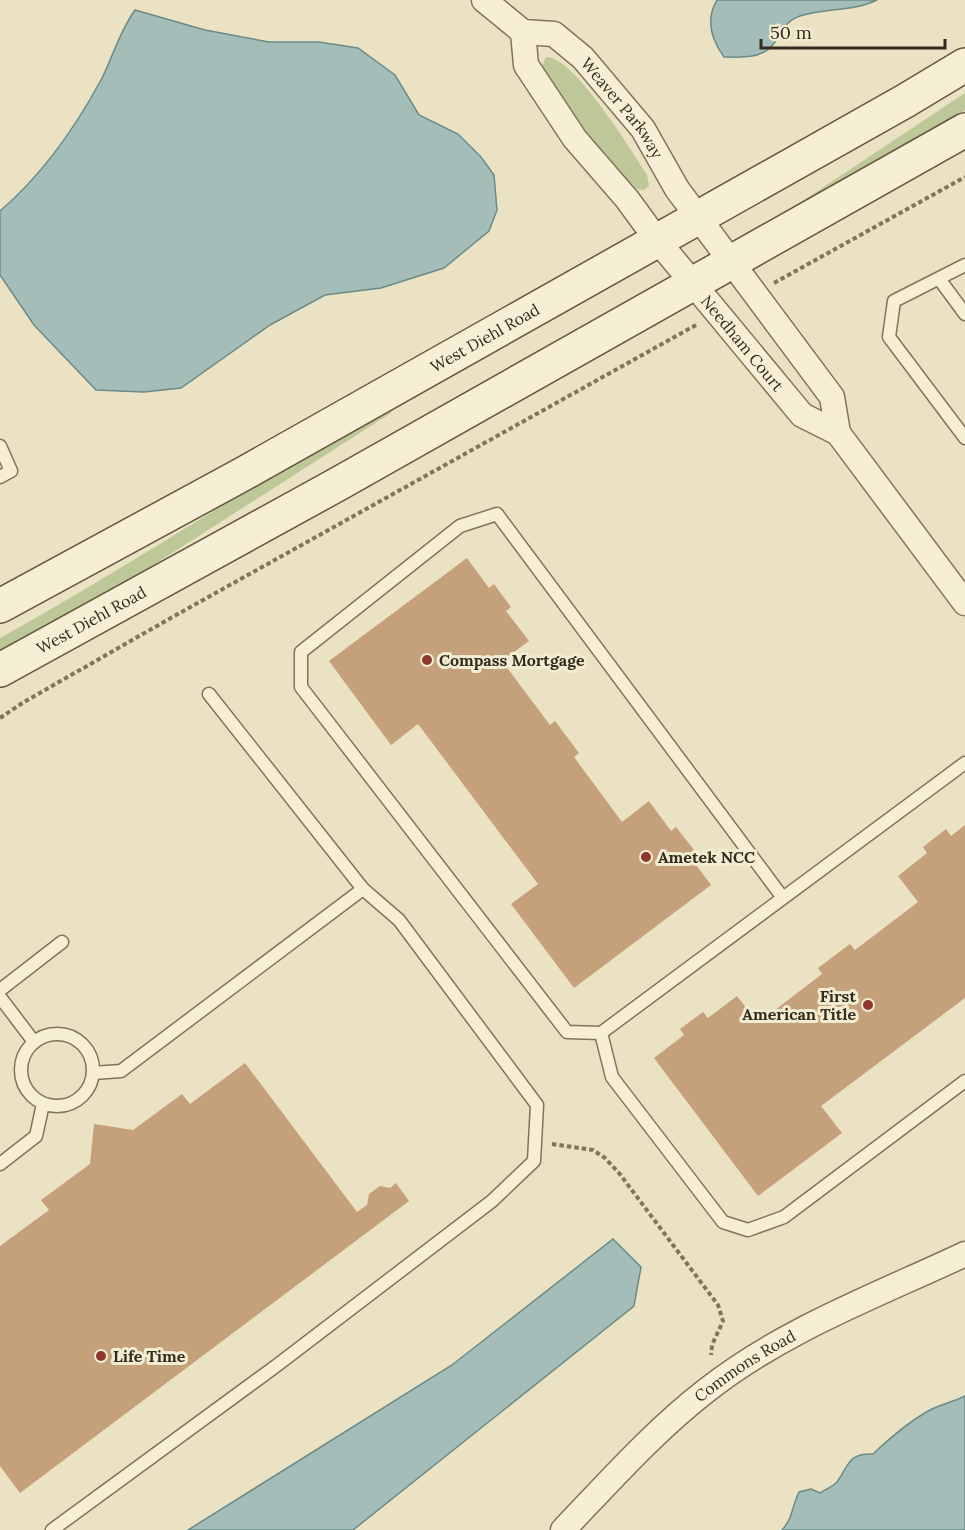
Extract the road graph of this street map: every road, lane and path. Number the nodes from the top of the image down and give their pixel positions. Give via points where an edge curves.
1 (484, 0) edge
2 (523, 32) junction
3 (965, 65) edge
4 (965, 130) edge
5 (965, 177) edge
6 (698, 218) junction
7 (657, 240) junction
8 (732, 260) junction
9 (965, 265) edge
10 (940, 280) junction
11 (692, 283) junction
12 (755, 293) junction
13 (719, 313) junction
14 (965, 314) edge
15 (838, 433) junction
16 (965, 438) edge
17 (0, 446) edge
18 (0, 477) edge
19 (965, 603) edge
20 (0, 606) edge
21 (0, 670) edge
22 (209, 694) dead end
23 (0, 718) edge
24 (965, 763) edge
25 (363, 890) junction
26 (783, 898) junction
27 (62, 942) dead end
28 (0, 990) edge
29 (0, 997) edge
30 (601, 1033) junction
31 (34, 1042) junction
32 (93, 1073) junction
33 (965, 1080) edge
34 (43, 1104) junction
35 (552, 1144) dead end
36 (0, 1164) edge
37 (965, 1254) edge
38 (711, 1355) dead end
39 (52, 1530) edge
40 (563, 1530) edge

1 - 2 street
2 - 6 street, Weaver Parkway via 554,34 583,58 643,129
2 - 7 street via 526,65 575,139
3 - 6 street, West Diehl Road
4 - 8 street, West Diehl Road
5 - 12 path
6 - 7 street, West Diehl Road
6 - 8 street, Needham Court
7 - 11 street, Needham Court
7 - 20 street, West Diehl Road
8 - 11 street, West Diehl Road
8 - 12 street, Needham Court
9 - 10 lane
10 - 14 lane
10 - 16 lane via 894,301 889,337
11 - 13 street, Needham Court
11 - 21 street, West Diehl Road
12 - 15 street, Needham Court via 832,398
13 - 15 street, Needham Court via 802,414
13 - 23 path
15 - 19 street, Needham Court
17 - 18 lane via 11,471
22 - 25 lane
24 - 26 lane
25 - 32 lane via 121,1071
25 - 39 lane via 399,920 537,1106 534,1161 492,1201
26 - 30 lane
26 - 30 lane via 496,514 460,526 302,652 301,687 567,1032
27 - 28 lane
29 - 31 lane
30 - 33 lane via 612,1077 723,1222 748,1230 784,1217
31 - 32 lane via 44,1035 69,1035 87,1050
31 - 34 lane via 21,1060 22,1081 32,1097
32 - 34 lane via 89,1087 70,1104
34 - 36 lane via 36,1137
35 - 38 path via 592,1150 619,1173 718,1305 723,1320
37 - 40 street, Commons Road via 813,1325 741,1365 676,1415

